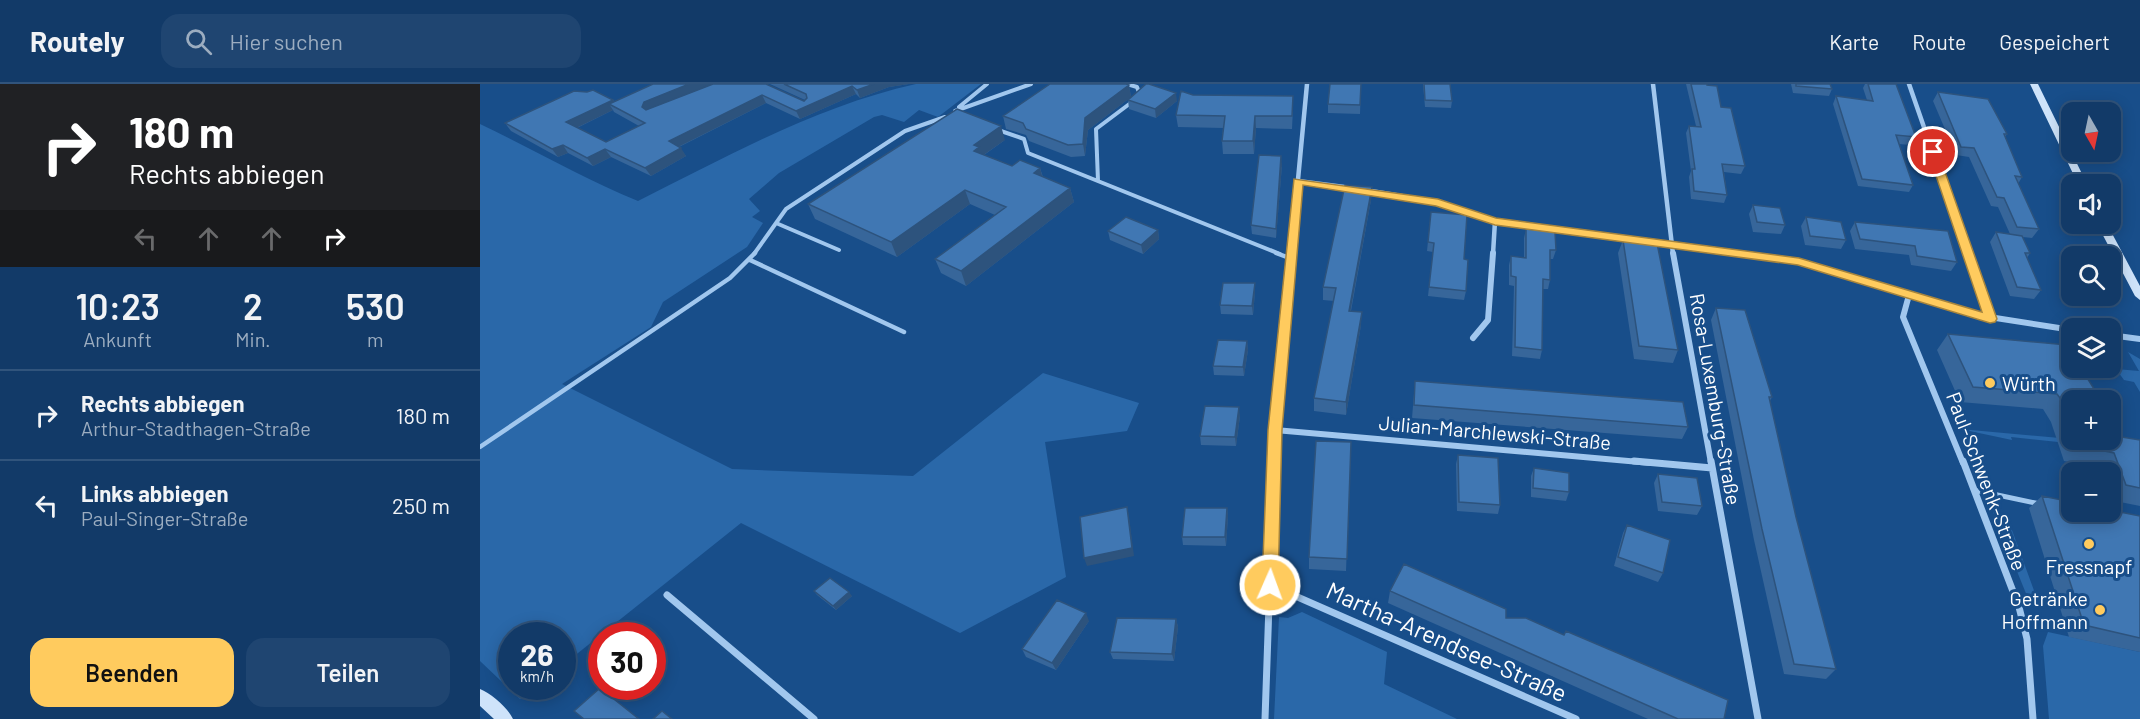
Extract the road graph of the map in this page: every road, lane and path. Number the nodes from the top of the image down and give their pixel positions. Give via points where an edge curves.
1 (987, 84) edge
2 (1031, 84) edge
3 (1127, 84) edge
4 (1307, 84) edge
5 (1653, 84) edge
6 (1909, 84) edge
7 (2034, 84) edge
8 (953, 112) junction
9 (962, 117) edge
10 (993, 128) edge
11 (2078, 174) edge
12 (1098, 181) junction
13 (1298, 181) junction
14 (1495, 221) junction
15 (776, 223) junction
16 (2107, 234) edge
17 (1671, 242) junction
18 (839, 250) dead end
19 (1292, 259) junction
20 (750, 260) junction
21 (1909, 295) junction
22 (2140, 296) edge
23 (1990, 319) junction
24 (2061, 329) edge
25 (904, 332) dead end
26 (2121, 336) edge
27 (1473, 338) dead end
28 (2140, 339) edge
29 (1275, 430) junction
30 (480, 447) edge
31 (1712, 468) junction
32 (1974, 490) junction
33 (2048, 506) edge
34 (1270, 585) junction
35 (667, 595) dead end
36 (480, 696) edge
37 (506, 719) edge
38 (814, 719) edge
39 (1265, 719) edge
40 (1576, 719) edge
41 (1758, 719) edge
42 (2033, 719) edge

1 - 8 lane
2 - 8 lane
3 - 12 lane via 1137,87 1140,96 1096,129
4 - 13 street
5 - 17 street, Rosa-Luxemburg-Straße
6 - 23 street
7 - 11 main road
8 - 9 lane
8 - 15 lane via 905,131 786,209
10 - 12 lane via 1024,139 1028,153
12 - 19 lane
13 - 14 street via 1438,202
13 - 19 street
14 - 17 street
14 - 27 street via 1488,320
15 - 18 lane
15 - 20 lane
16 - 22 main road
17 - 21 street via 1799,261
17 - 31 street, Rosa-Luxemburg-Straße
19 - 29 street
20 - 25 lane
20 - 30 lane via 730,278
21 - 23 street
21 - 32 street, Paul-Schwenk-Straße via 1903,317
23 - 24 street
26 - 28 street
29 - 31 street, Julian-Marchlewski-Straße
29 - 34 street
31 - 41 street, Rosa-Luxemburg-Straße
32 - 33 lane
32 - 42 street, Paul-Schwenk-Straße via 2019,607 2027,639
34 - 39 street
34 - 40 street, Martha-Arendsee-Straße
35 - 38 street
36 - 37 main road

